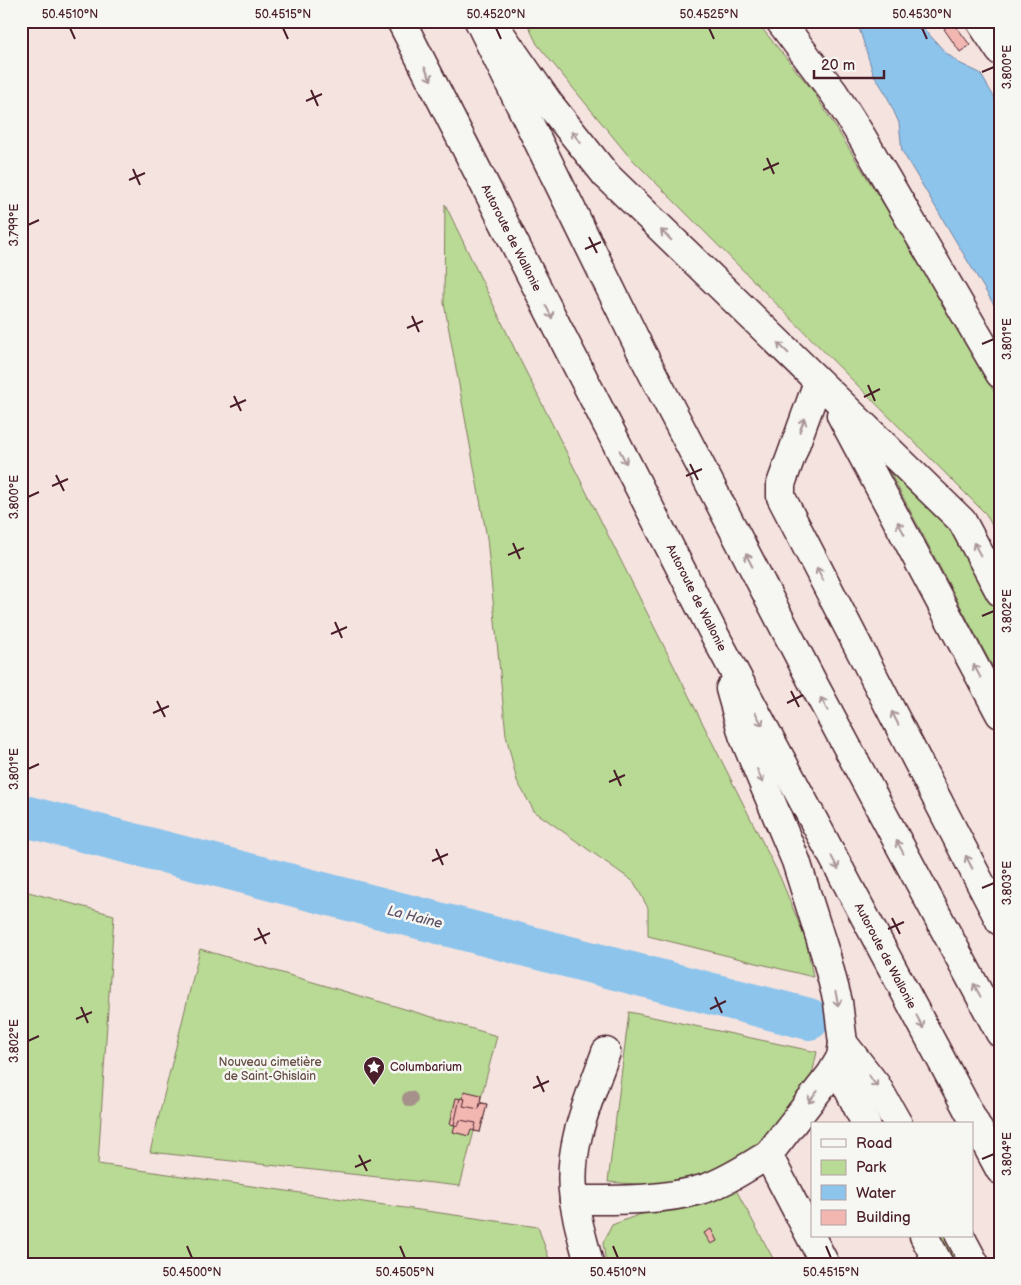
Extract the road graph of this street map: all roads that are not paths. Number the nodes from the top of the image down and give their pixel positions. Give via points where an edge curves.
1 (401, 21) edge
2 (479, 21) edge
3 (492, 21) edge
4 (780, 21) edge
5 (980, 21) edge
6 (1000, 51) edge
7 (1000, 374) edge
8 (824, 389) junction
9 (1000, 592) edge
10 (712, 630) junction
11 (1000, 714) edge
12 (1000, 921) edge
13 (1000, 1033) edge
14 (842, 1050) junction
15 (606, 1052) dead end
16 (865, 1122) edge
17 (897, 1122) edge
18 (768, 1155) junction
19 (1000, 1170) edge
20 (574, 1200) junction
21 (811, 1237) edge
22 (811, 1238) edge
23 (925, 1238) edge
24 (961, 1238) edge
25 (589, 1264) edge
26 (825, 1264) edge
27 (939, 1264) edge
28 (975, 1264) edge

1 -> 10 main road, Autoroute de Wallonie
13 -> 2 main road via 650,368
8 -> 3 main road via 606,176 550,105
4 - 7 main road via 834,93 862,137
5 - 6 main road
9 -> 8 main road via 962,521
11 -> 8 main road
12 -> 8 main road via 780,497 781,484
10 -> 14 main road via 744,735 796,861 826,956 838,1002
10 -> 19 main road, Autoroute de Wallonie
14 - 16 main road via 846,1084
14 -> 17 main road via 876,1085
14 -> 18 main road via 831,1074
15 - 20 main road via 578,1133 573,1158
18 - 20 main road via 704,1189 653,1197
18 - 21 main road
20 - 25 main road
22 - 26 main road
23 - 27 main road
24 - 28 main road

